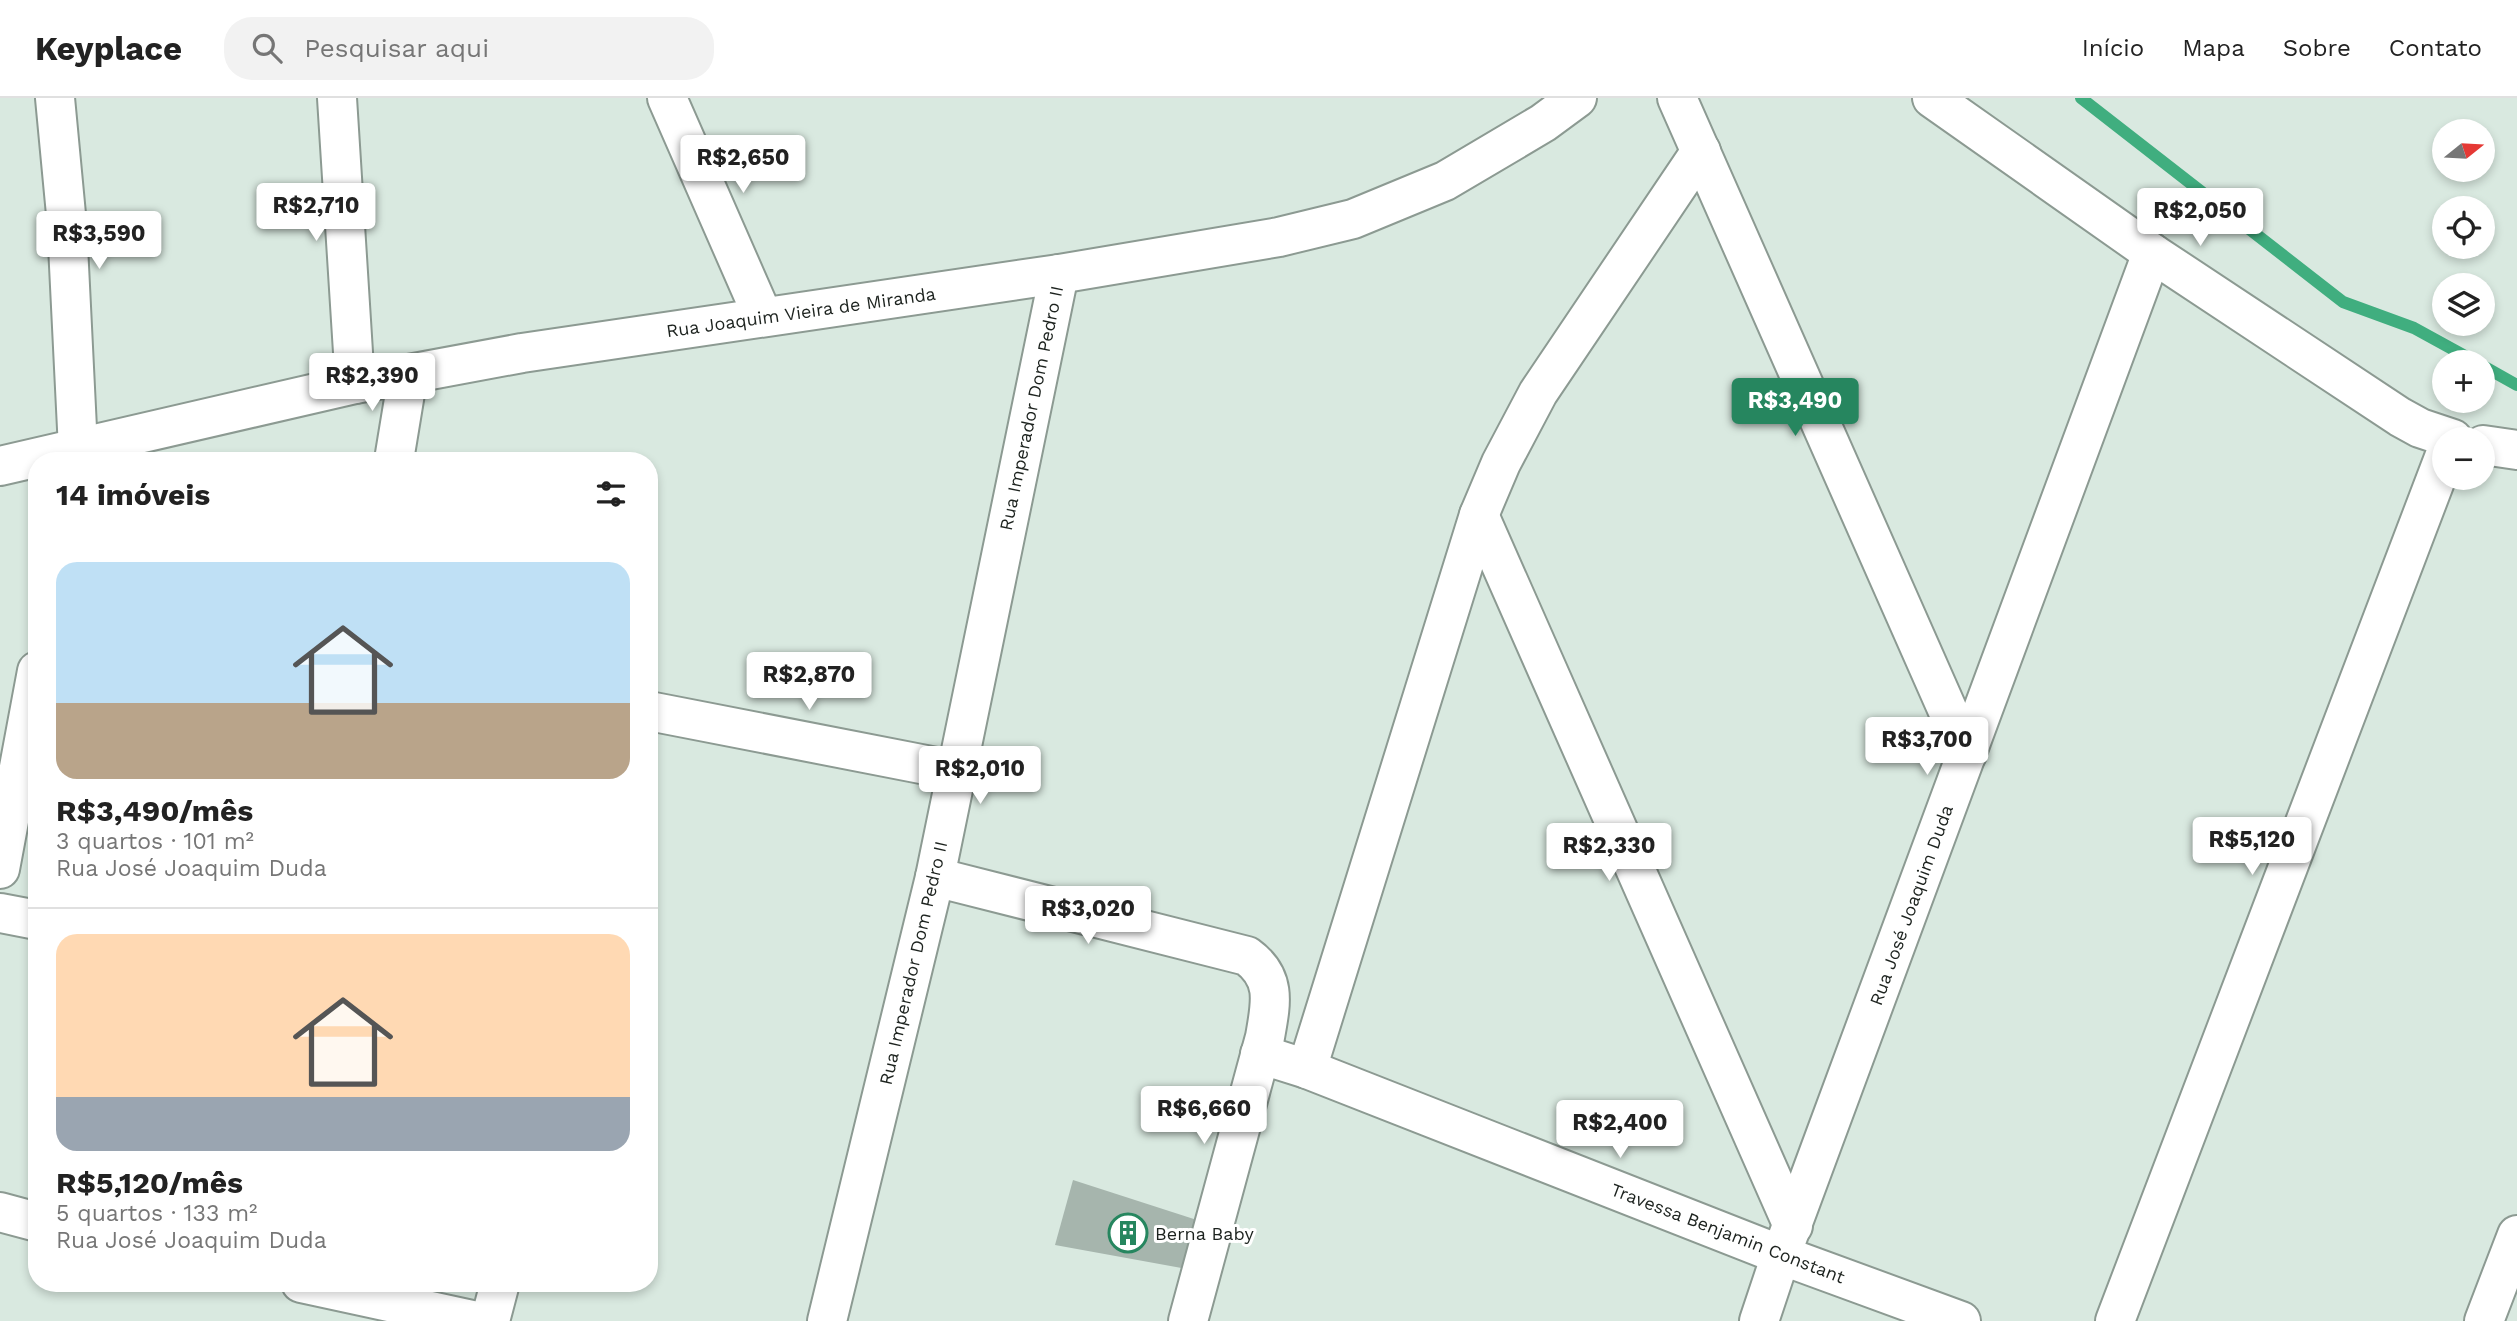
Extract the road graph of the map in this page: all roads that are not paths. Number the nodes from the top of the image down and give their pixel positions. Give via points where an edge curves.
1 (55, 98) edge
2 (337, 98) edge
3 (667, 98) edge
4 (1577, 98) edge
5 (1677, 98) edge
6 (1932, 98) edge
7 (1701, 151) junction
8 (2152, 253) junction
9 (1059, 274) junction
10 (764, 317) junction
11 (408, 375) junction
12 (355, 384) junction
13 (2432, 432) edge
14 (2495, 447) edge
15 (2517, 450) edge
16 (77, 452) edge
17 (89, 452) edge
18 (395, 452) edge
19 (28, 462) edge
20 (0, 466) edge
21 (2432, 489) edge
22 (1479, 515) junction
23 (658, 713) edge
24 (28, 719) edge
25 (1967, 754) junction
26 (957, 771) junction
27 (0, 869) edge
28 (935, 877) junction
29 (0, 913) edge
30 (28, 918) edge
31 (1260, 1054) junction
32 (1307, 1069) junction
33 (0, 1212) edge
34 (28, 1220) edge
35 (2517, 1235) edge
36 (1787, 1240) junction
37 (343, 1292) edge
38 (498, 1292) edge
39 (477, 1321) edge
40 (490, 1321) edge
41 (827, 1321) edge
42 (1188, 1321) edge
43 (1759, 1321) edge
44 (1961, 1321) edge
45 (2115, 1321) edge
46 (2484, 1321) edge

1 - 16 street via 67,225
2 - 12 street
3 - 10 street
4 - 9 street, Rua Joaquim Vieira de Miranda via 1445,181 1353,219 1279,237
5 - 7 street
6 - 8 street
7 - 22 street via 1538,393
7 - 25 street
8 - 13 street via 2400,417
8 - 25 street, Rua José Joaquim Duda
9 - 10 street, Rua Joaquim Vieira de Miranda
9 - 26 street, Rua Imperador Dom Pedro II
10 - 11 street, Rua Joaquim Vieira de Miranda
11 - 12 street, Rua Joaquim Vieira de Miranda
11 - 18 street
12 - 17 street, Rua Joaquim Vieira de Miranda
14 - 15 street
19 - 20 street, Rua Joaquim Vieira de Miranda
21 - 45 street
22 - 32 street
22 - 36 street
23 - 26 street
24 - 27 street
25 - 36 street, Rua José Joaquim Duda
26 - 28 street, Rua Imperador Dom Pedro II
28 - 31 street via 1248,956 1263,968 1269,984 1270,1010
28 - 41 street, Rua Imperador Dom Pedro II
29 - 30 street
31 - 32 street, Travessa Benjamin Constant
31 - 42 street
32 - 36 street, Travessa Benjamin Constant
33 - 34 street
35 - 46 street
36 - 43 street, Rua José Joaquim Duda
36 - 44 street, Travessa Benjamin Constant
37 - 39 street
38 - 40 street

